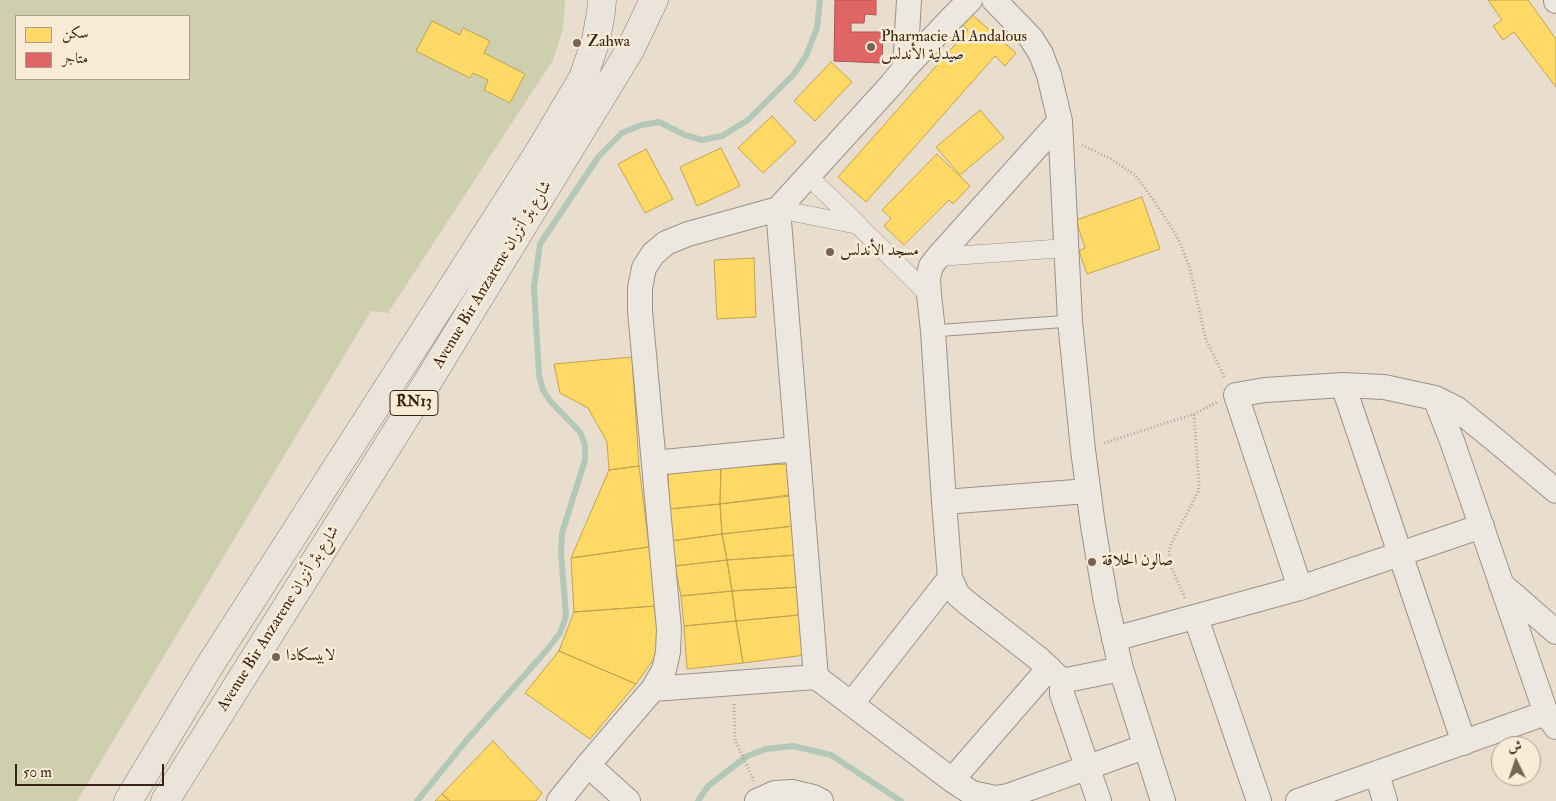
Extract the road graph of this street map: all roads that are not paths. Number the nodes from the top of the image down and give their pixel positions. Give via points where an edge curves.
1 (602, 0) edge
2 (654, 0) edge
3 (909, 0) edge
4 (970, 0) edge
5 (994, 0) edge
6 (905, 68) junction
7 (1060, 128) junction
8 (808, 176) junction
9 (778, 209) junction
10 (858, 225) junction
11 (1066, 248) junction
12 (938, 256) junction
13 (929, 294) junction
14 (1070, 321) junction
15 (934, 331) junction
16 (1343, 385) junction
17 (1435, 398) junction
18 (796, 449) junction
19 (654, 463) junction
20 (1088, 490) junction
21 (1556, 492) edge
22 (944, 502) junction
23 (1482, 526) junction
24 (1400, 554) junction
25 (950, 578) junction
26 (1501, 584) junction
27 (1300, 588) junction
28 (1196, 618) junction
29 (1556, 632) edge
30 (1114, 639) junction
31 (1121, 669) junction
32 (1056, 675) junction
33 (816, 677) junction
34 (653, 689) junction
35 (852, 703) junction
36 (1551, 720) edge
37 (1464, 743) junction
38 (1144, 747) junction
39 (588, 765) junction
40 (1087, 768) junction
41 (1377, 774) junction
42 (952, 780) junction
43 (995, 799) edge
44 (128, 801) edge
45 (165, 801) edge
46 (559, 801) edge
47 (628, 801) edge
48 (757, 801) edge
49 (821, 801) edge
50 (1099, 801) edge
51 (1162, 801) edge
52 (1259, 801) edge
53 (1298, 801) edge
54 (1385, 801) edge

1 - 44 main road, Avenue Bir Anzarene شارع بئر أنزران / RN13 via 596,40 583,78 540,152 210,665
2 - 45 main road, Avenue Bir Anzarene شارع بئر أنزران / RN13 via 630,50 427,383
3 - 6 street
4 - 6 street
5 - 7 street via 1031,38 1040,54 1049,75
6 - 8 street
7 - 11 street
7 - 12 street
8 - 9 street
8 - 10 street
9 - 10 street
9 - 18 street
9 - 19 street via 666,243 644,268 640,312
10 - 13 street
11 - 12 street
11 - 14 street
12 - 13 street via 928,278
13 - 15 street
14 - 15 lane
14 - 20 street
15 - 22 street
16 - 17 street via 1384,387
16 - 24 street
16 - 27 street via 1236,394
17 - 21 street via 1457,409
17 - 23 street
18 - 19 street
18 - 33 street
19 - 34 street via 669,629 664,670
20 - 22 street
20 - 30 street
22 - 25 street
23 - 24 street
23 - 26 street
24 - 27 street
24 - 37 street
25 - 32 street via 958,595
25 - 35 street
26 - 29 street
26 - 36 street
27 - 28 street
28 - 30 street
28 - 52 street
30 - 31 street
31 - 32 street
31 - 38 street
32 - 40 street
32 - 42 street
33 - 34 street
33 - 35 street
34 - 39 street
35 - 42 street
36 - 37 street
37 - 41 street
38 - 40 street
38 - 51 street
39 - 46 street
39 - 47 street
40 - 43 street
40 - 50 street
41 - 53 street
41 - 54 street
42 - 43 street via 972,792
48 - 49 street via 775,793 792,792

